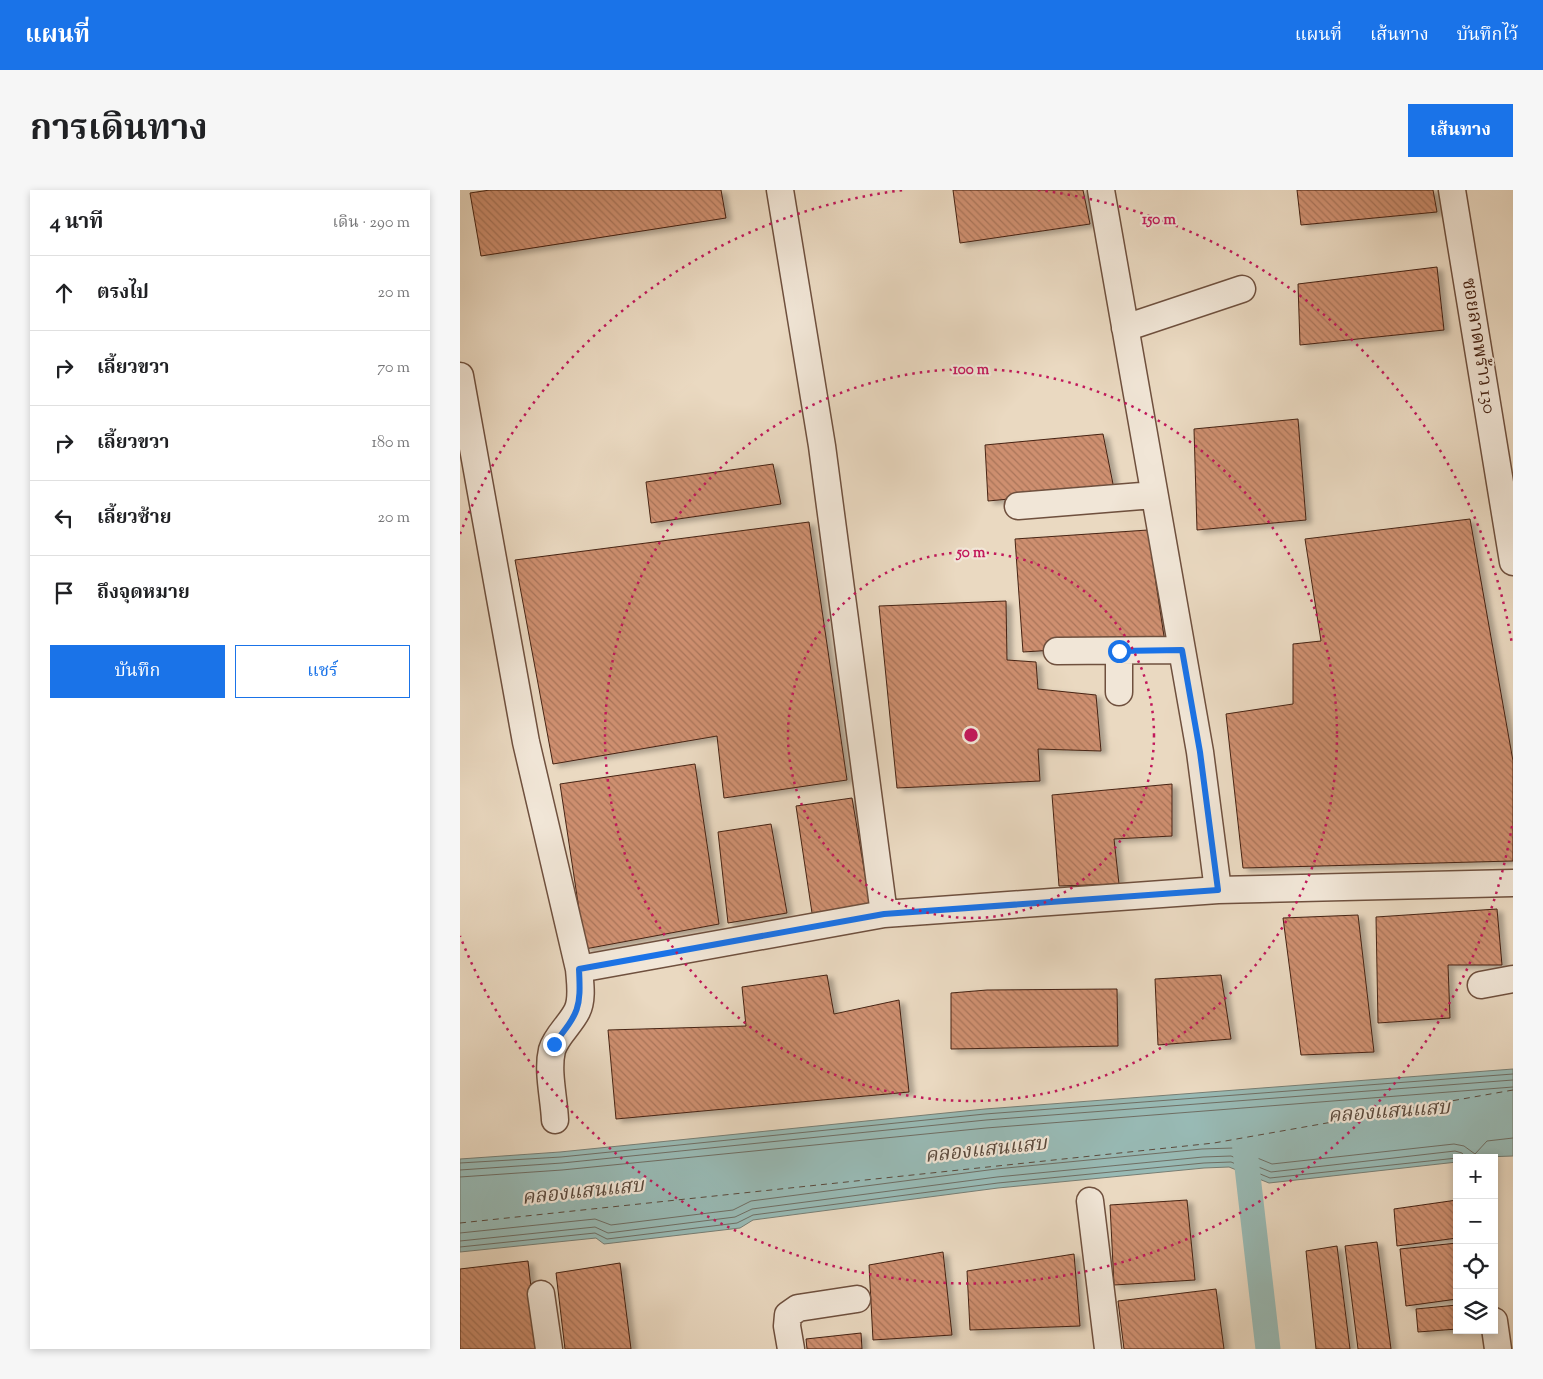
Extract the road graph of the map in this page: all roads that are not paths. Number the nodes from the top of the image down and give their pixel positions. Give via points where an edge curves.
1 (780, 190) edge
2 (1101, 190) edge
3 (1452, 190) edge
4 (1242, 289) dead end
5 (1125, 328) junction
6 (460, 376) edge
7 (1506, 472) edge
8 (1154, 495) junction
9 (1018, 506) dead end
10 (1513, 562) edge
11 (1182, 650) junction
12 (1057, 651) dead end
13 (1119, 651) junction
14 (1120, 692) dead end
15 (1513, 883) edge
16 (1218, 890) junction
17 (884, 914) junction
18 (579, 969) junction
19 (1513, 979) edge
20 (1481, 985) dead end
21 (555, 1120) dead end
22 (1090, 1201) dead end
23 (542, 1294) dead end
24 (857, 1299) dead end
25 (1496, 1334) edge
26 (549, 1349) edge
27 (791, 1349) edge
28 (1108, 1349) edge
29 (1498, 1349) edge

1 - 17 street via 822,446
2 - 5 street
3 - 7 street, ซอยลาดพร้าว 130
4 - 5 street
5 - 8 street
6 - 18 street via 526,742
7 - 10 street, ซอยลาดพร้าว 130
8 - 9 street
8 - 11 street
11 - 13 street
11 - 16 street via 1200,752
12 - 13 street
13 - 14 street
15 - 16 street
16 - 17 street
17 - 18 street
18 - 21 street via 578,1010 554,1044 552,1052
19 - 20 street
22 - 28 street
23 - 26 street
24 - 27 street via 798,1308 788,1315
25 - 29 street

